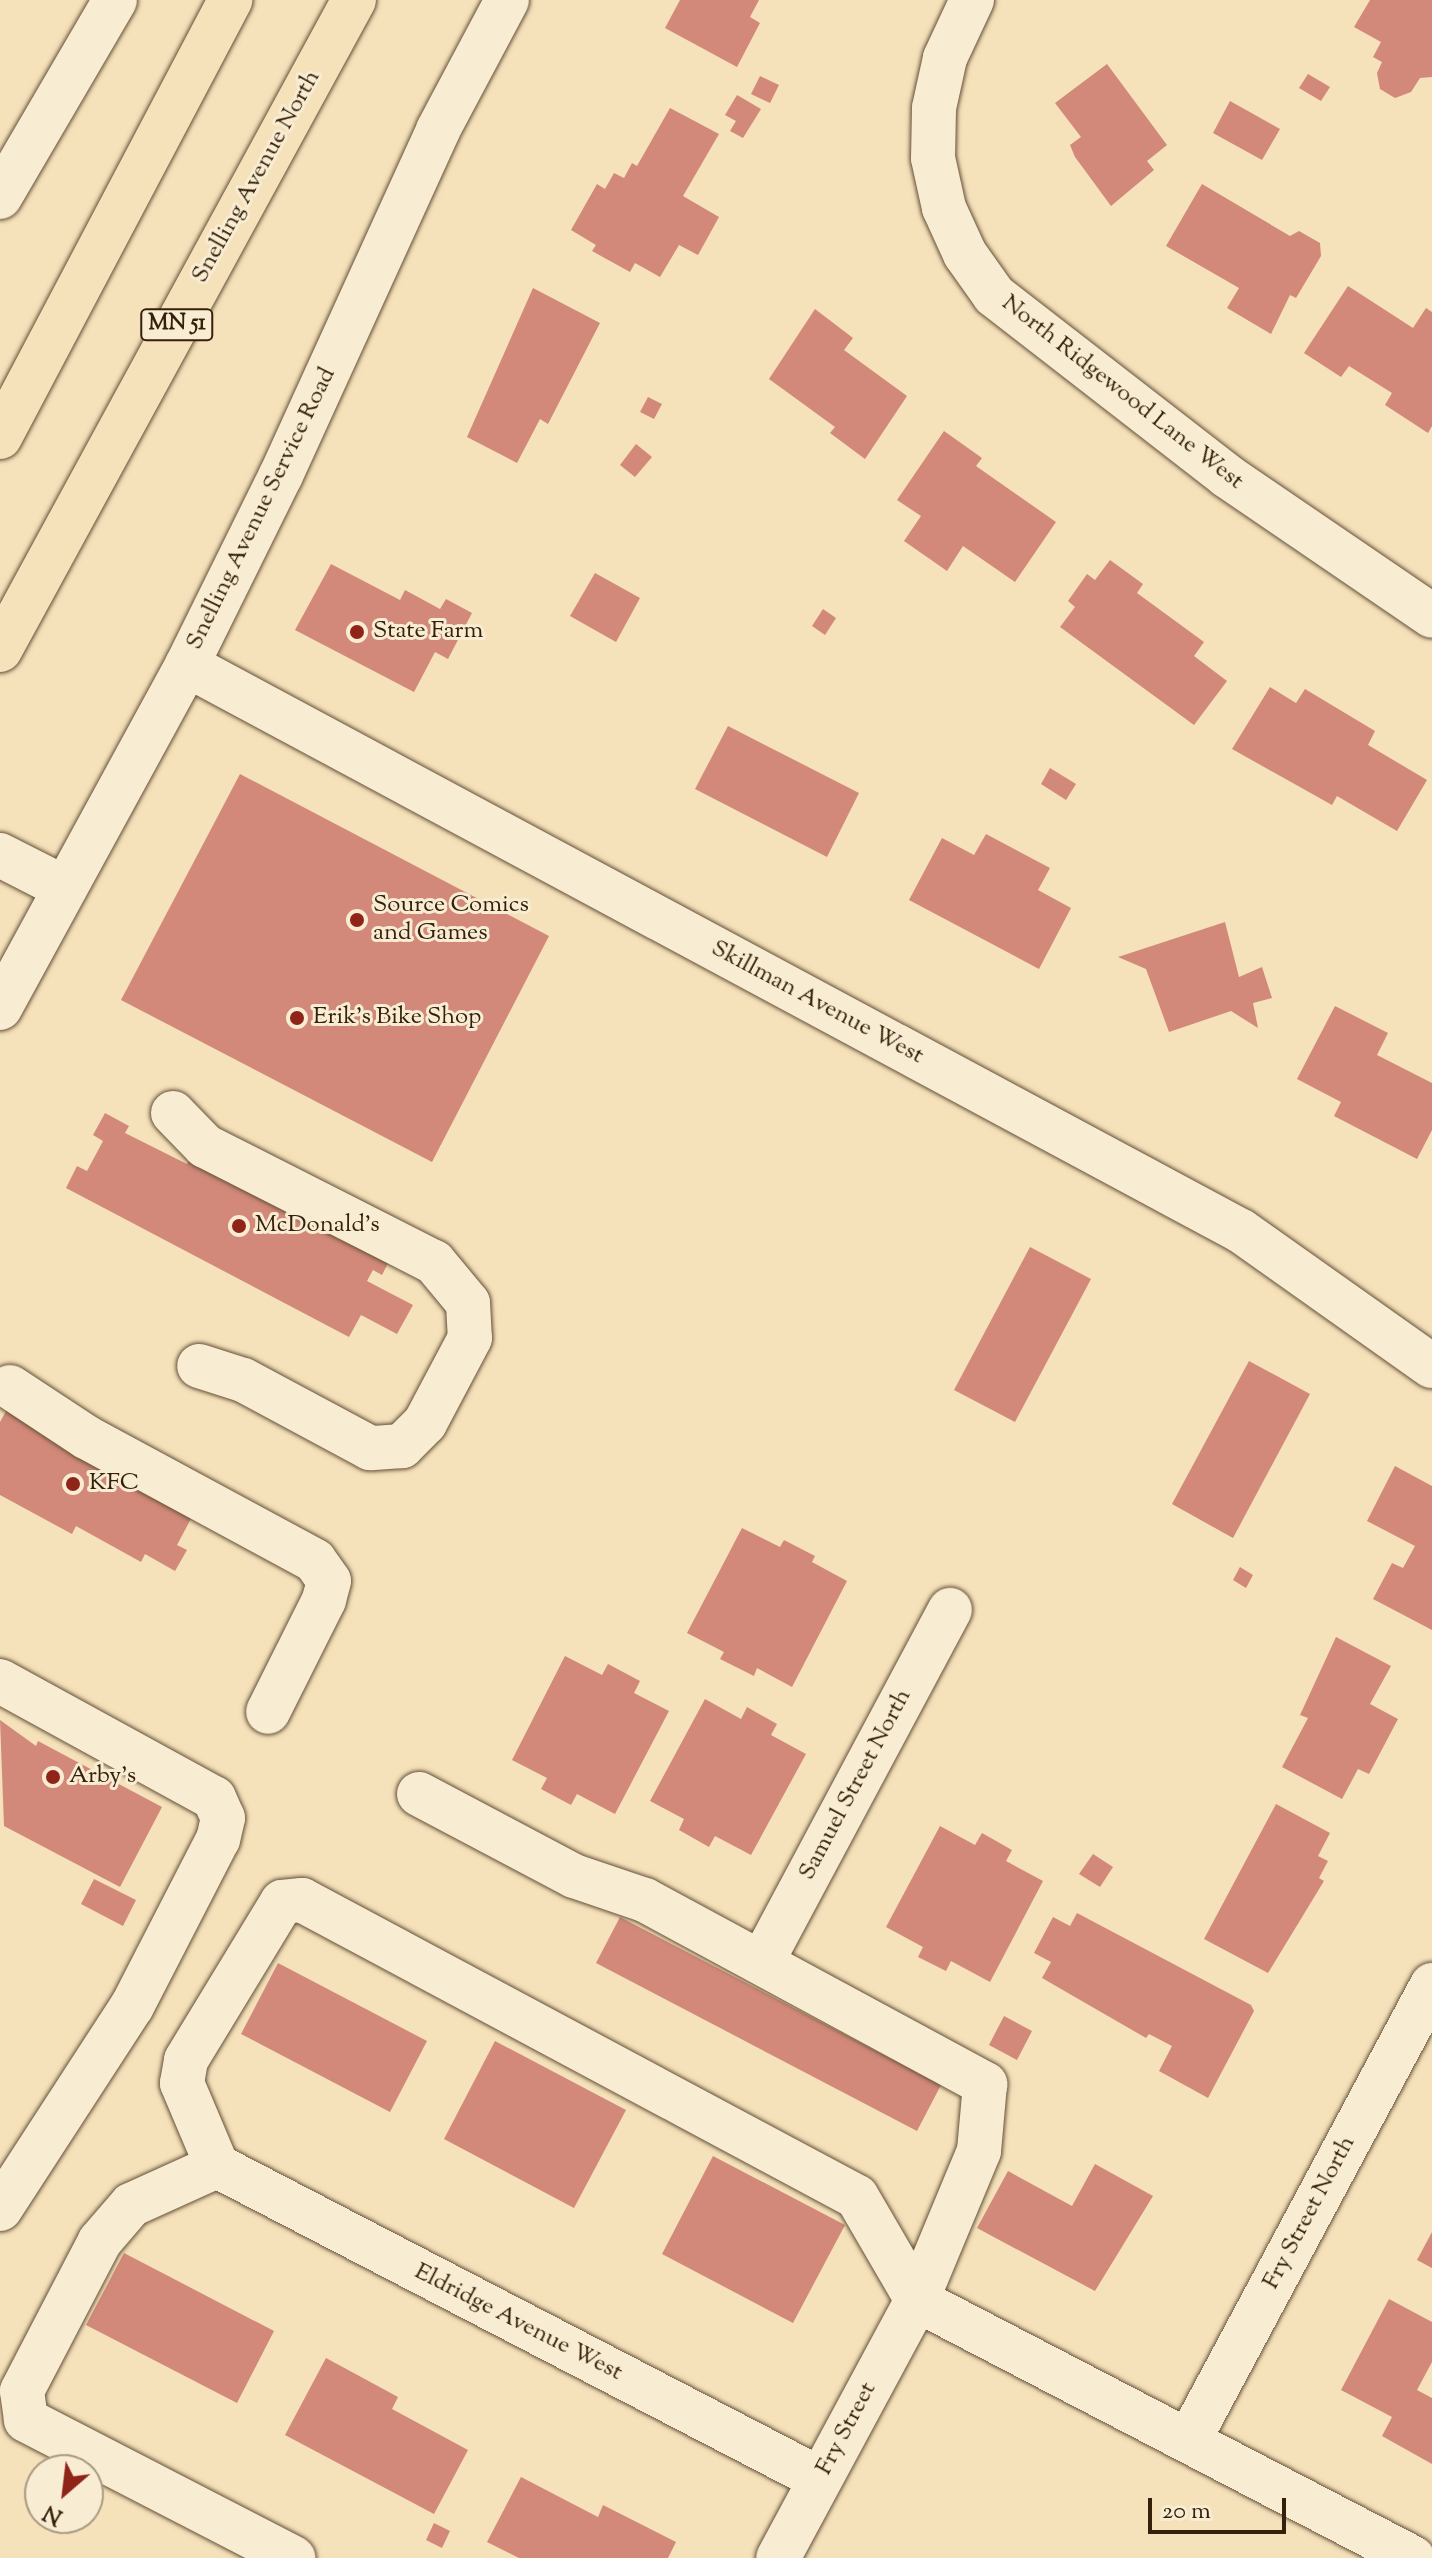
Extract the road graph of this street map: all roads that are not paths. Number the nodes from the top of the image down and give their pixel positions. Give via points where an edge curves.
1 (115, 0) edge
2 (230, 0) edge
3 (354, 0) edge
4 (507, 0) edge
5 (972, 0) edge
6 (7, 189) edge
7 (0, 437) edge
8 (1432, 616) edge
9 (0, 650) edge
10 (187, 665) junction
11 (0, 855) edge
12 (65, 888) junction
13 (15, 951) edge
14 (0, 1008) edge
15 (173, 1113) dead end
16 (199, 1366) dead end
17 (1432, 1366) edge
18 (10, 1387) dead end
19 (950, 1610) dead end
20 (0, 1681) edge
21 (268, 1712) dead end
22 (419, 1794) dead end
23 (763, 1960) junction
24 (1432, 1985) edge
25 (217, 2166) junction
26 (0, 2209) edge
27 (917, 2300) junction
28 (1189, 2440) junction
29 (820, 2479) junction
30 (1402, 2555) edge
31 (293, 2558) edge
32 (778, 2558) edge

1 - 6 street
2 - 7 main road
3 - 9 main road, Snelling Avenue North / MN 51
4 - 10 street, Snelling Avenue Service Road via 438,130 281,475
5 - 8 street, North Ridgewood Lane West via 945,58 934,108 933,158 944,208 965,254 994,295 1227,476
10 - 12 street, Snelling Avenue Service Road
10 - 17 street, Skillman Avenue West via 1241,1231
11 - 12 street
12 - 13 street, Snelling Avenue Service Road
13 - 14 street, Snelling Avenue Service Road
15 - 16 street via 205,1146 434,1262 468,1303 470,1338 425,1423 402,1446 370,1448 243,1380
18 - 21 street via 86,1437 315,1561 329,1581 324,1600
19 - 23 street, Samuel Street North
20 - 26 street via 214,1798 223,1818 218,1839 132,2006
22 - 23 street via 574,1876 645,1900
23 - 27 street, Fry Street via 985,2084 979,2151
24 - 28 street, Fry Street North
25 - 27 street via 182,2083 186,2060 282,1902 302,1900 857,2197
25 - 29 street, Eldridge Avenue West
25 - 31 street via 131,2205 100,2241 22,2391 26,2420
27 - 28 street
27 - 29 street, Fry Street
28 - 30 street
29 - 32 street, Fry Street

